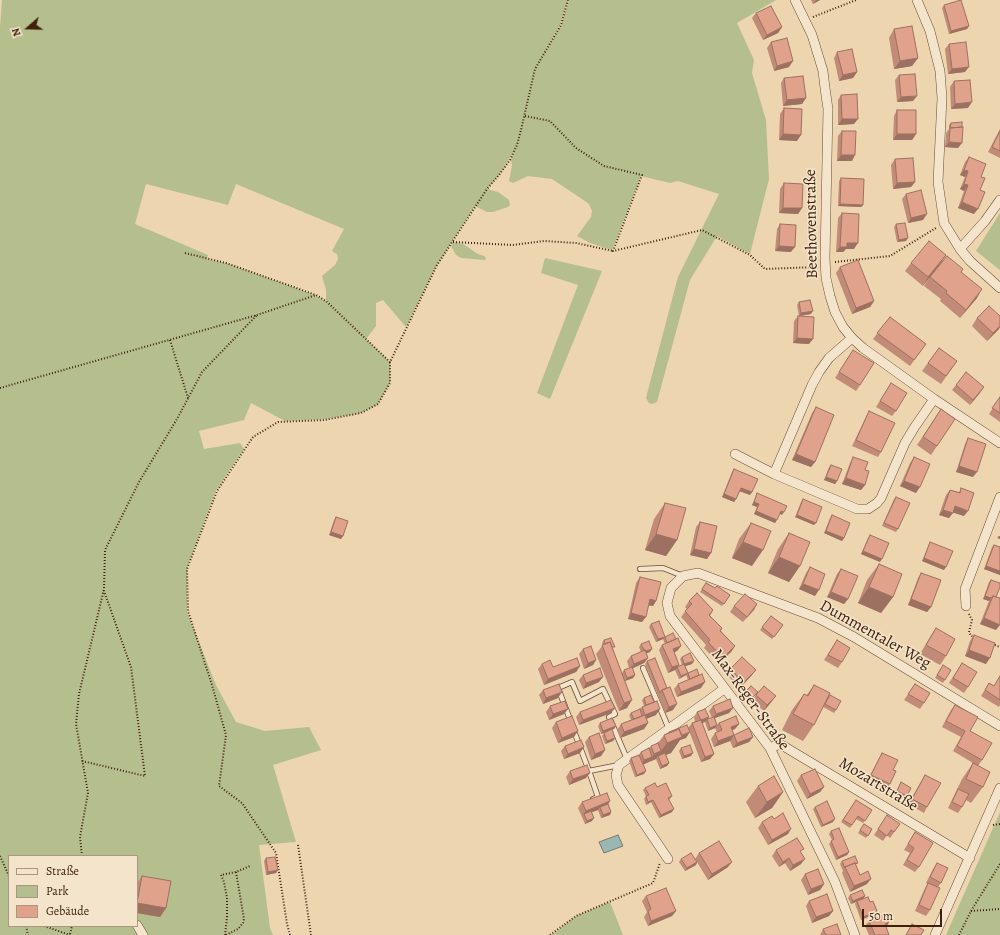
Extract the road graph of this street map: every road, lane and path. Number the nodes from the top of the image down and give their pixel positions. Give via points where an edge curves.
1 (568, 0) edge
2 (795, 0) edge
3 (856, 0) edge
4 (917, 0) edge
5 (806, 20) junction
6 (525, 116) junction
7 (1000, 200) edge
8 (944, 223) junction
9 (453, 242) junction
10 (960, 249) junction
11 (613, 251) junction
12 (185, 253) dead end
13 (825, 265) junction
14 (1000, 288) edge
15 (316, 296) junction
16 (257, 315) junction
17 (852, 338) junction
18 (170, 340) junction
19 (390, 362) junction
20 (0, 388) edge
21 (188, 398) junction
22 (934, 399) junction
23 (1000, 443) edge
24 (735, 454) dead end
25 (774, 474) junction
26 (1000, 497) edge
27 (640, 569) dead end
28 (683, 576) junction
29 (104, 589) junction
30 (966, 606) joint
31 (978, 639) edge
32 (985, 641) edge
33 (1000, 647) edge
34 (643, 668) dead end
35 (724, 689) junction
36 (1000, 726) edge
37 (669, 729) junction
38 (770, 748) junction
39 (82, 761) junction
40 (623, 762) junction
41 (589, 771) junction
42 (1000, 788) edge
43 (591, 800) edge
44 (298, 845) dead end
45 (82, 855) edge
46 (0, 856) edge
47 (666, 856) joint
48 (970, 858) junction
49 (1000, 864) edge
50 (250, 866) dead end
51 (236, 872) junction
52 (8, 874) edge
53 (1000, 909) edge
54 (971, 911) junction
55 (47, 927) edge
56 (70, 935) edge
57 (225, 935) edge
58 (290, 935) edge
59 (311, 935) edge
60 (550, 935) edge
61 (855, 935) edge
62 (935, 935) edge
63 (959, 935) edge

1 - 6 path via 561,25 535,69
2 - 5 street, Beethovenstraße
3 - 5 path
4 - 8 street via 930,32 940,71 942,98 938,182
5 - 13 street, Beethovenstraße via 823,71 828,109
6 - 9 path via 510,160 487,189
6 - 11 path via 550,120 576,148 604,166 642,175
7 - 10 street
8 - 10 street
8 - 13 path via 890,256
9 - 11 path via 513,245 544,242 576,243
9 - 19 path via 437,265
10 - 14 street
11 - 13 path via 702,230 750,255 765,268
12 - 15 path via 226,263
13 - 17 street, Beethovenstraße via 828,290 835,312
15 - 16 path
15 - 19 path via 326,301
16 - 18 path
16 - 21 path via 202,372
17 - 22 street, Beethovenstraße
17 - 25 street via 829,358 819,372
18 - 20 path
18 - 21 path
19 - 58 path via 390,383 385,393 378,404 362,413 324,420 278,422 253,437 217,491 187,569 188,611 226,735 219,786 242,803 276,853
21 - 29 path via 139,482 105,550
22 - 23 street, Beethovenstraße
22 - 25 street via 905,443 881,498 868,509 856,509
24 - 25 street
26 - 30 street via 965,589
27 - 28 lane via 663,568
28 - 35 street, Max-Reger-Straße via 671,588 667,604 670,616
28 - 36 street, Dummentaler Weg via 698,573 818,618 854,637
29 - 39 path via 79,694 76,724
29 - 39 path via 131,667 145,776
30 - 31 path via 972,620 969,632
32 - 33 path
34 - 37 lane
35 - 37 street
35 - 38 street, Max-Reger-Straße
37 - 40 street
38 - 48 street, Mozartstraße via 780,744
38 - 61 street, Max-Reger-Straße via 835,882
39 - 45 path via 88,794 80,837
40 - 41 lane
40 - 41 lane via 609,717 616,714 602,689 580,701 572,682 558,688
40 - 47 street via 616,775 618,785
41 - 43 lane via 598,797
42 - 48 street
44 - 59 path
46 - 52 path
47 - 60 path via 653,883 576,916
48 - 62 street
49 - 54 path
50 - 51 path
51 - 57 path via 244,919 238,929
51 - 57 path via 221,875 227,898
53 - 54 path
54 - 63 path
55 - 56 path

